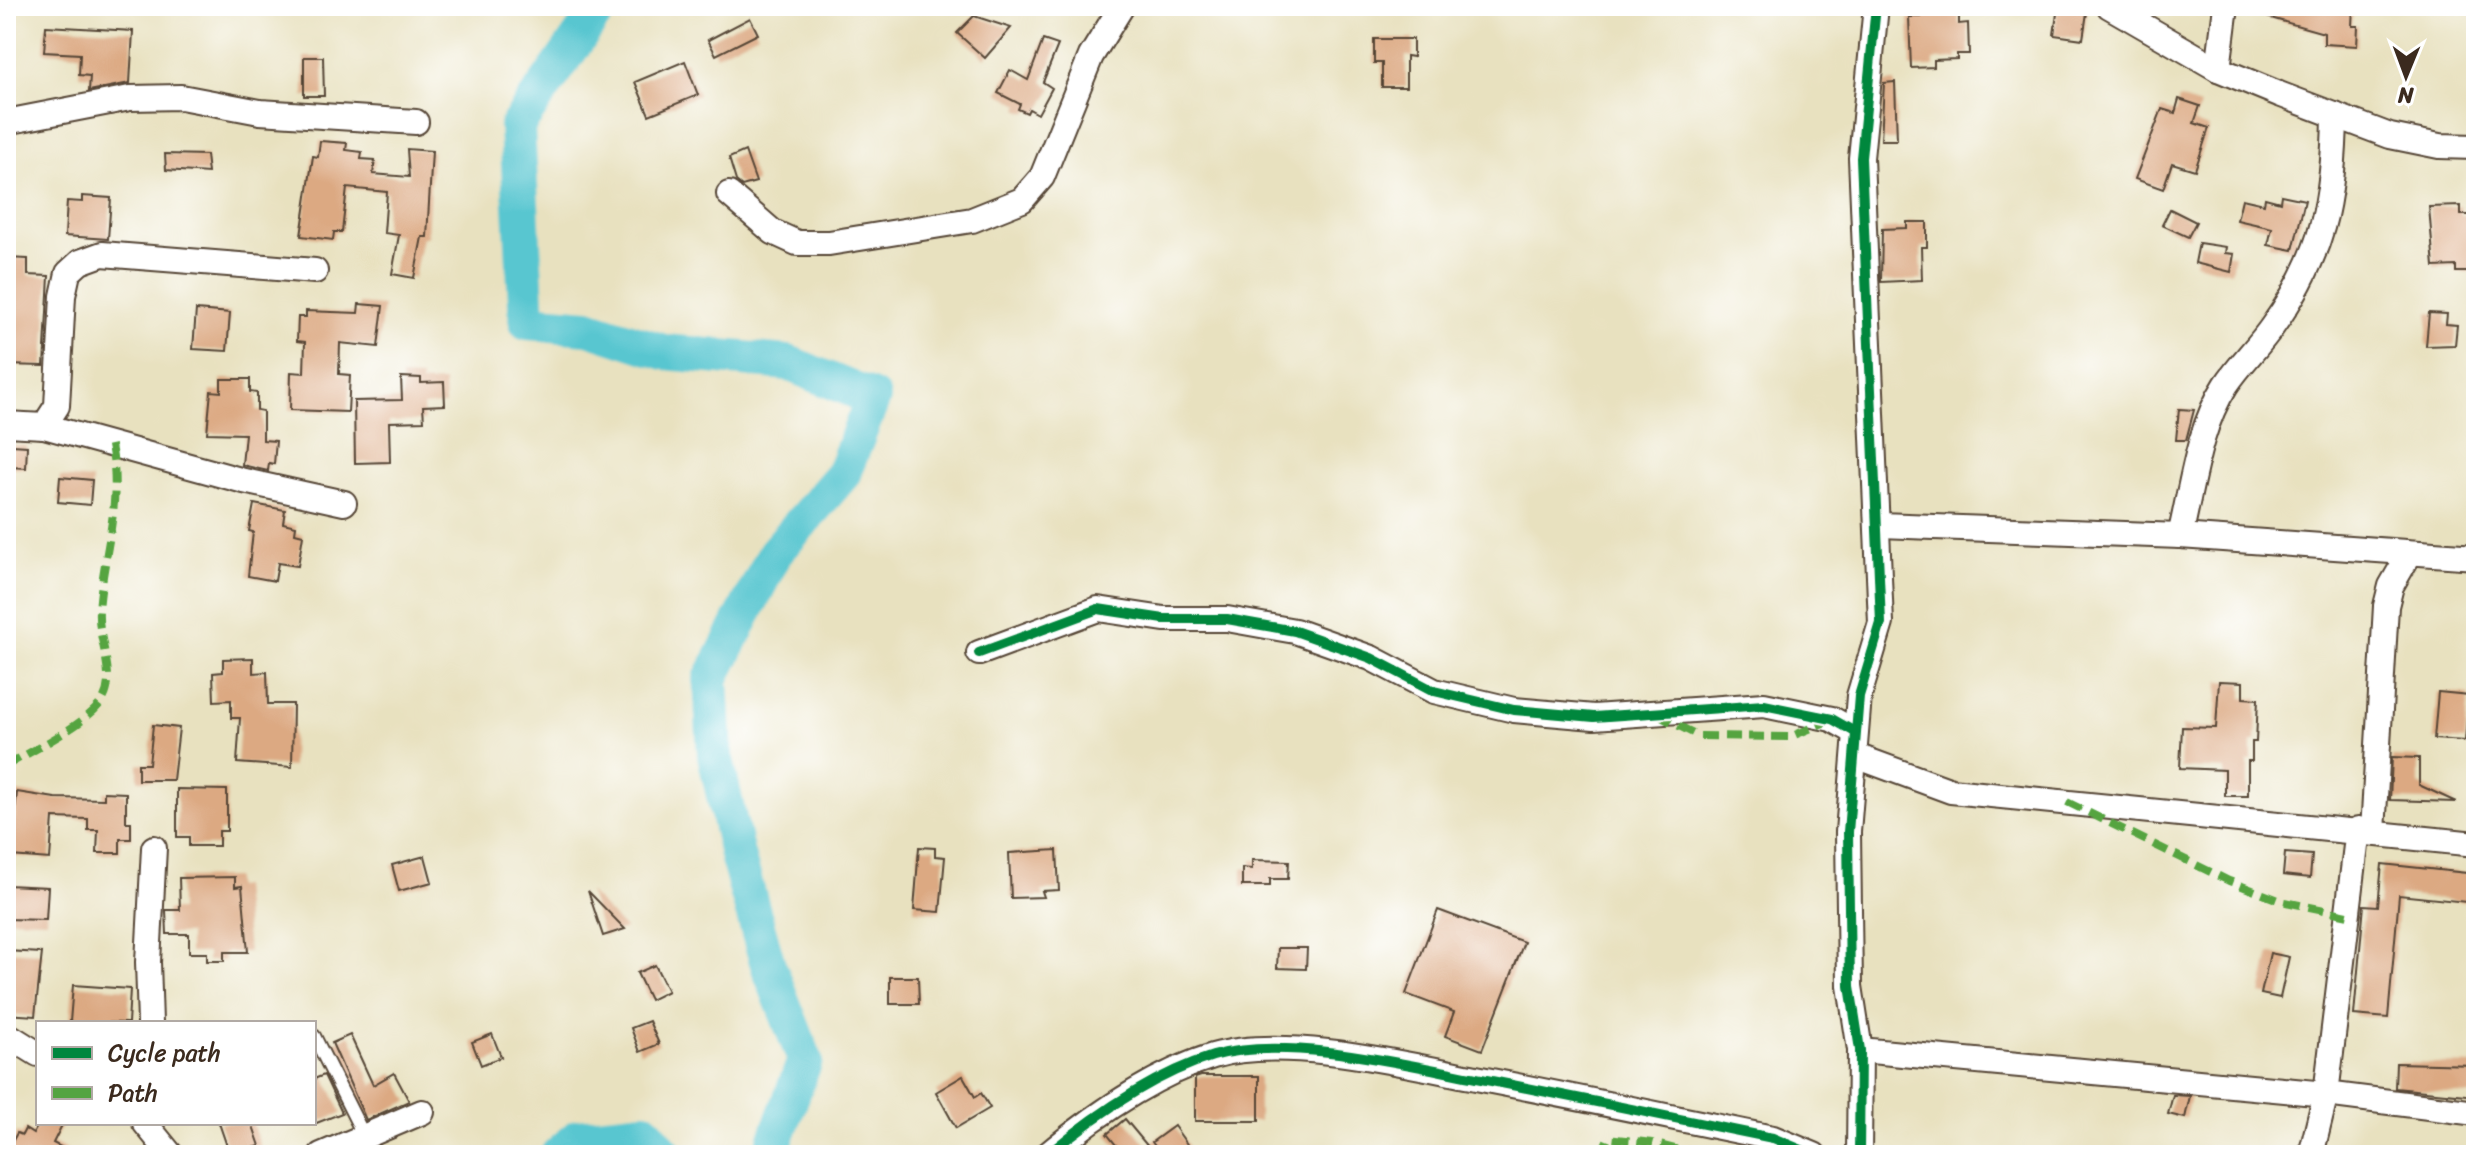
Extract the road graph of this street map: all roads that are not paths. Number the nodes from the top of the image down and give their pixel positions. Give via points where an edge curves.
1 (1122, 6) edge
2 (1876, 6) edge
3 (2109, 6) edge
4 (2226, 6) edge
5 (2218, 69) junction
6 (2335, 115) junction
7 (6, 122) edge
8 (416, 122) dead end
9 (2476, 147) edge
10 (729, 194) dead end
11 (315, 271) dead end
12 (6, 424) edge
13 (44, 426) junction
14 (344, 503) dead end
15 (1880, 525) junction
16 (2180, 536) junction
17 (2410, 553) junction
18 (2476, 557) edge
19 (979, 653) dead end
20 (1855, 744) junction
21 (2366, 830) junction
22 (2476, 844) edge
23 (154, 848) dead end
24 (150, 1021) edge
25 (6, 1034) edge
26 (316, 1040) edge
27 (1860, 1050) junction
28 (36, 1053) edge
29 (2326, 1094) junction
30 (422, 1112) dead end
31 (2476, 1113) edge
32 (147, 1125) edge
33 (365, 1138) junction
34 (328, 1154) edge
35 (171, 1155) edge
36 (1047, 1155) edge
37 (1814, 1155) edge
38 (1859, 1155) edge
39 (2311, 1155) edge

1 - 10 street via 1091,56 1042,177 1022,200 972,220 829,243 797,243 773,232
2 - 15 street via 1861,158
3 - 5 street
4 - 5 street
5 - 6 street
6 - 9 street via 2390,136
6 - 16 street via 2330,203 2319,240 2290,300 2226,385 2208,421
7 - 8 street via 130,98 181,97 260,112
11 - 13 street via 102,254 80,262 68,273 57,406
12 - 13 street
13 - 14 street
15 - 16 street
15 - 20 street via 1881,623 1859,696
16 - 17 street
17 - 18 street
17 - 21 street via 2386,606
19 - 20 street via 1098,609 1164,619 1227,619 1295,631 1371,658 1434,691 1514,710 1594,717 1764,705 1832,719
20 - 21 street via 1951,791
20 - 27 street via 1848,832 1850,986
21 - 22 street
21 - 29 street
23 - 24 street
25 - 28 street
26 - 33 lane
27 - 29 street
27 - 38 street
29 - 31 street
29 - 39 street
30 - 33 street
32 - 35 street
33 - 34 street
36 - 37 street via 1173,1071 1215,1055 1254,1050 1330,1052 1398,1063 1773,1138

